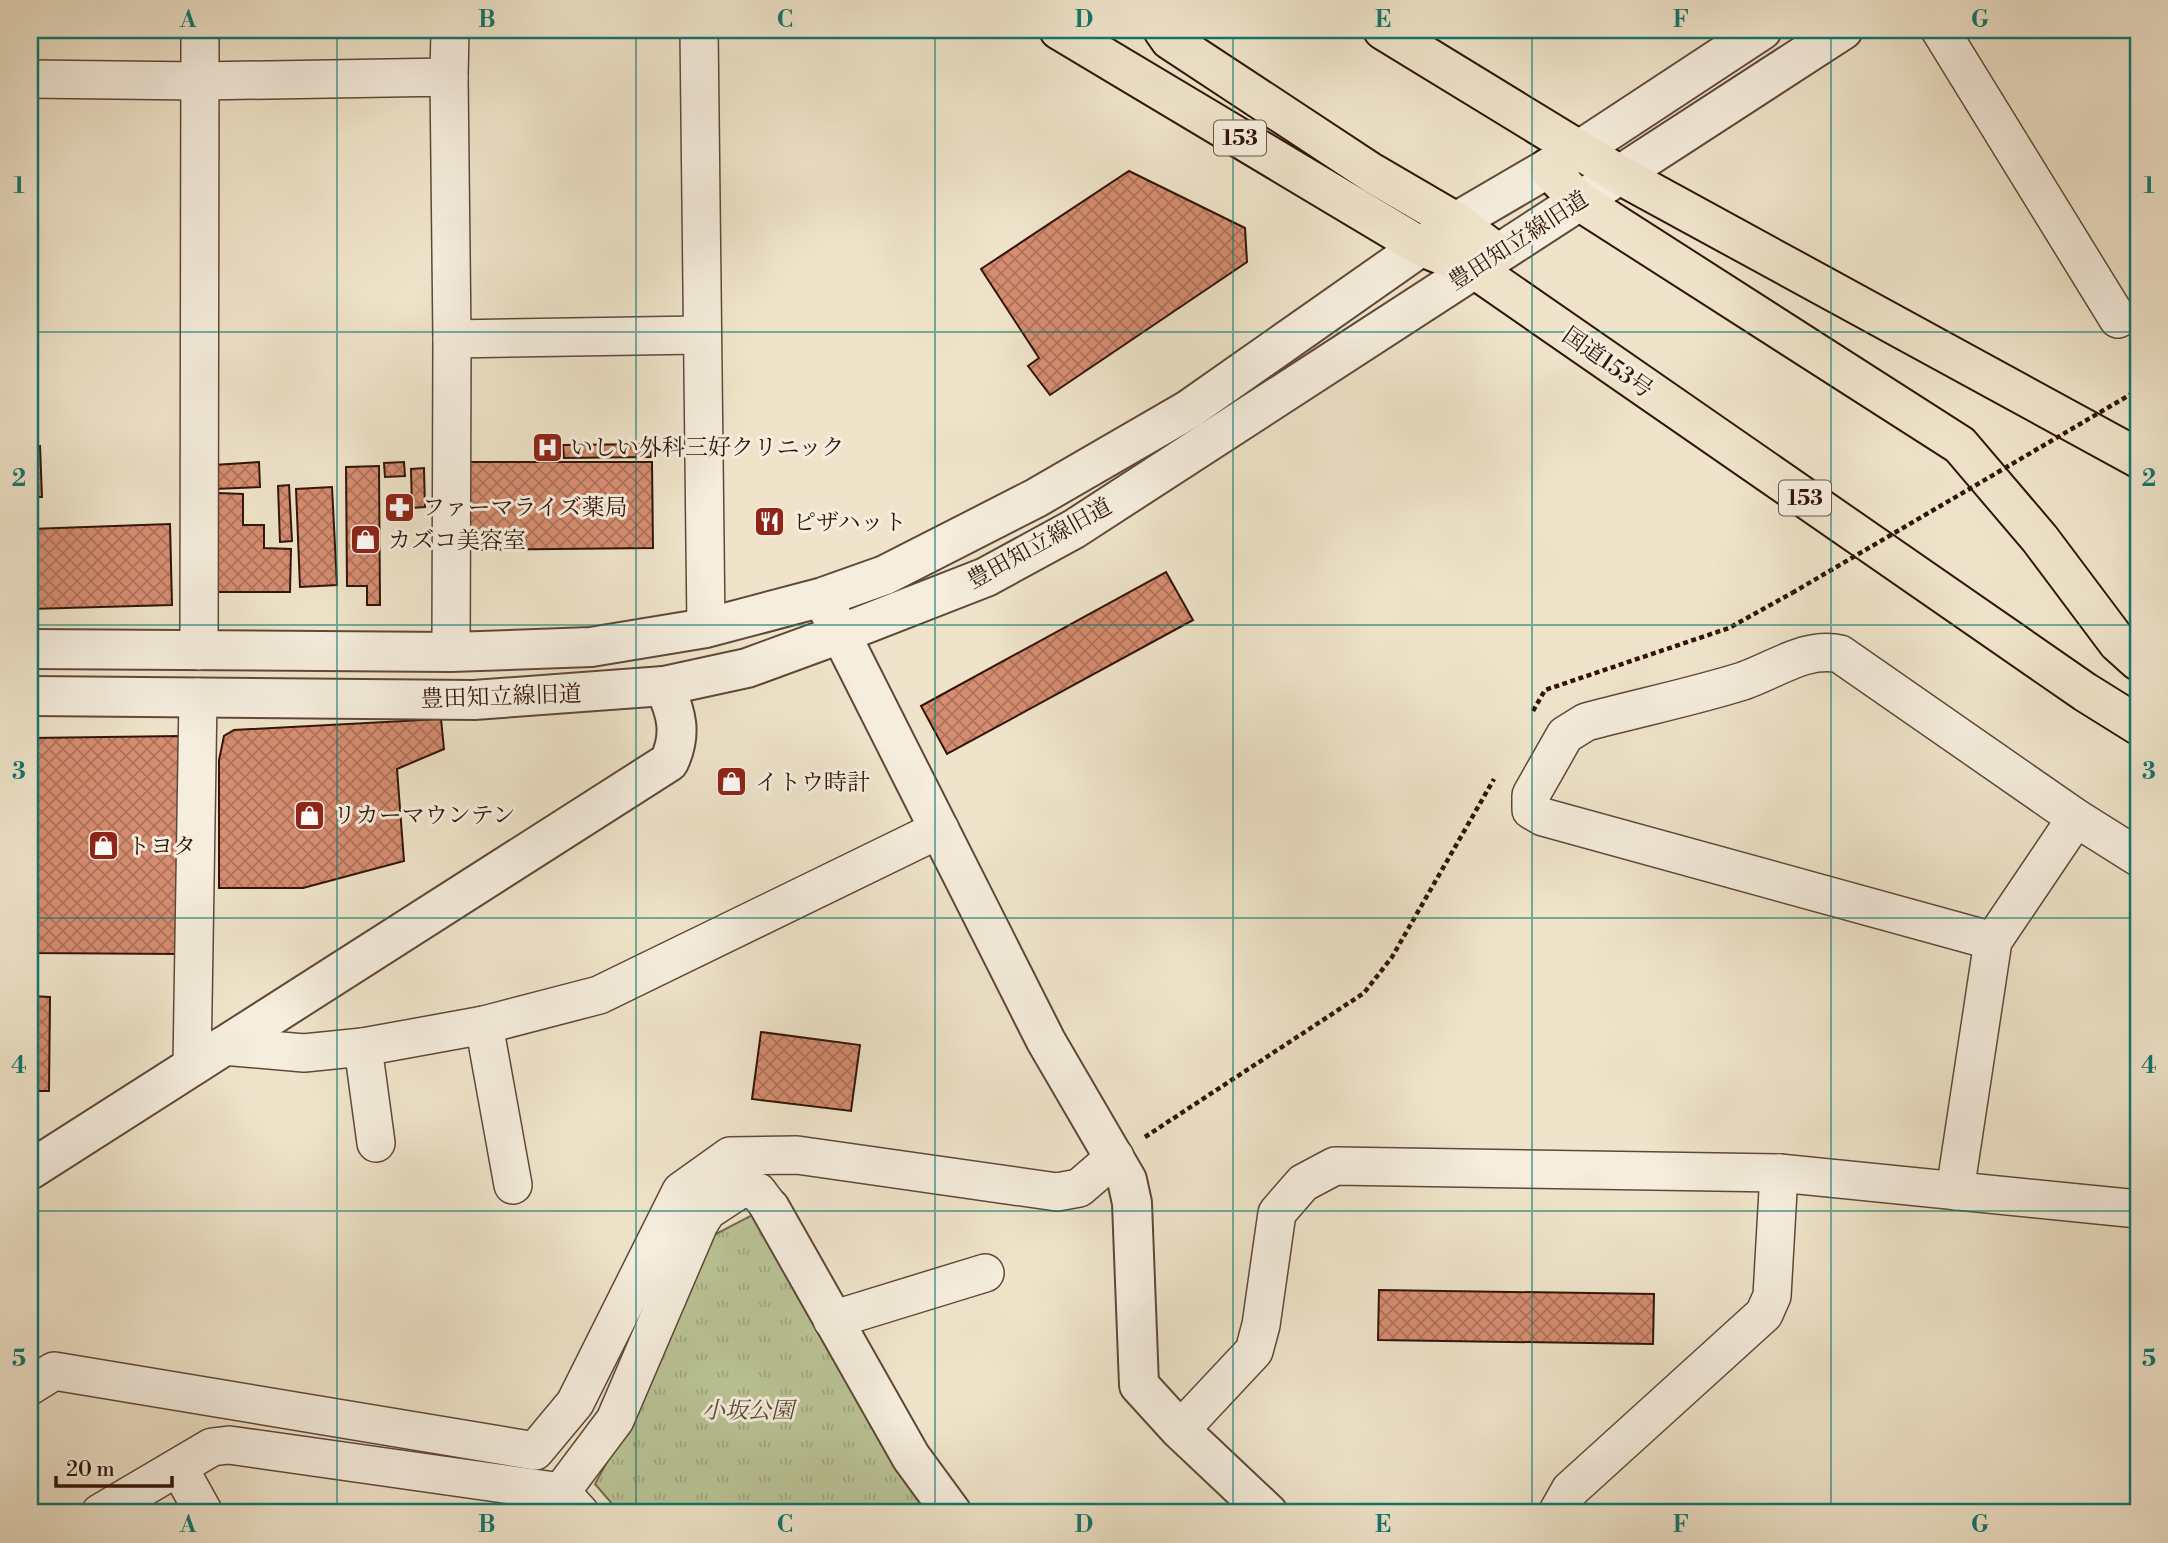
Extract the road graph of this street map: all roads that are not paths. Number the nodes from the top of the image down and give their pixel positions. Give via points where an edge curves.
1 (200, 30) edge
2 (450, 30) edge
3 (699, 30) edge
4 (1059, 30) edge
5 (1163, 30) edge
6 (1383, 30) edge
7 (1762, 30) edge
8 (1843, 30) edge
9 (1940, 30) edge
10 (449, 77) junction
11 (30, 79) edge
12 (200, 81) junction
13 (1581, 149) junction
14 (1549, 168) junction
15 (1620, 175) junction
16 (1579, 201) junction
17 (1456, 222) junction
18 (1420, 246) junction
19 (1485, 261) junction
20 (2118, 319) dead end
21 (700, 335) junction
22 (452, 339) junction
23 (2138, 458) edge
24 (823, 597) junction
25 (706, 628) junction
26 (840, 634) junction
27 (30, 649) edge
28 (199, 650) junction
29 (451, 652) junction
30 (2138, 661) edge
31 (664, 686) junction
32 (30, 696) edge
33 (198, 696) junction
34 (2138, 724) edge
35 (2076, 818) junction
36 (940, 829) junction
37 (2138, 857) edge
38 (1993, 941) junction
39 (484, 1025) junction
40 (363, 1047) junction
41 (207, 1056) junction
42 (376, 1143) dead end
43 (1115, 1157) junction
44 (30, 1170) edge
45 (1779, 1173) junction
46 (513, 1185) dead end
47 (1955, 1191) junction
48 (770, 1208) joint
49 (2138, 1209) edge
50 (985, 1273) dead end
51 (832, 1320) junction
52 (30, 1386) edge
53 (1180, 1430) junction
54 (179, 1468) junction
55 (570, 1502) edge
56 (100, 1513) edge
57 (204, 1513) edge
58 (952, 1513) edge
59 (1268, 1513) edge
60 (1557, 1513) edge

1 - 12 street
2 - 10 street
3 - 21 street
4 - 18 highway, 国道153号 / 153
5 - 17 highway, 153 via 1171,40 1371,173
6 - 13 highway
7 - 13 street, 豊田知立線旧道
8 - 15 street, 豊田知立線旧道
9 - 20 street
10 - 12 street
10 - 22 street
11 - 12 street
12 - 28 street
13 - 14 street, 豊田知立線旧道
13 - 15 highway
14 - 16 highway
14 - 17 street, 豊田知立線旧道
15 - 16 street, 豊田知立線旧道
15 - 23 highway
16 - 19 street, 豊田知立線旧道
16 - 30 highway via 1960,445 2040,539 2118,643
17 - 18 street, 豊田知立線旧道
17 - 19 highway, 153
18 - 19 highway, 国道153号 / 153
18 - 24 street, 豊田知立線旧道 via 1188,411 1036,498 886,575
19 - 26 street, 豊田知立線旧道 via 1074,529 986,577
19 - 34 highway, 国道153号 / 153 via 2085,692
21 - 22 street
21 - 25 street
22 - 29 street
24 - 25 street, 豊田知立線旧道
24 - 26 street
25 - 29 street, 豊田知立線旧道 via 600,646
26 - 31 street, 豊田知立線旧道 via 747,668
26 - 36 street
27 - 28 street, 豊田知立線旧道
28 - 29 street, 豊田知立線旧道
31 - 33 street, 豊田知立線旧道 via 474,700
31 - 41 street via 678,724 677,745 669,762
32 - 33 street, 豊田知立線旧道
33 - 41 street
35 - 37 street
35 - 38 street
35 - 38 street via 1840,654 1827,651 1743,681 1586,722 1565,735 1531,795 1531,810 1543,817
36 - 39 street via 598,995
36 - 43 street via 1046,1041
38 - 47 street
39 - 40 street
39 - 46 street
40 - 41 street
40 - 42 street
41 - 44 street
43 - 52 street via 1079,1188 1057,1192 797,1155 730,1156 681,1191 575,1403 535,1451 54,1371
43 - 53 street via 1132,1203 1139,1385
45 - 47 street
45 - 53 street via 1335,1166 1303,1184 1277,1213 1254,1351
45 - 60 street via 1772,1296 1764,1314 1570,1490
47 - 49 street
48 - 51 street
48 - 55 street via 758,1192 742,1188 707,1211 615,1420
50 - 51 street
51 - 58 street via 911,1457
53 - 59 street
54 - 55 street via 212,1447 229,1445
54 - 56 street
54 - 57 street

